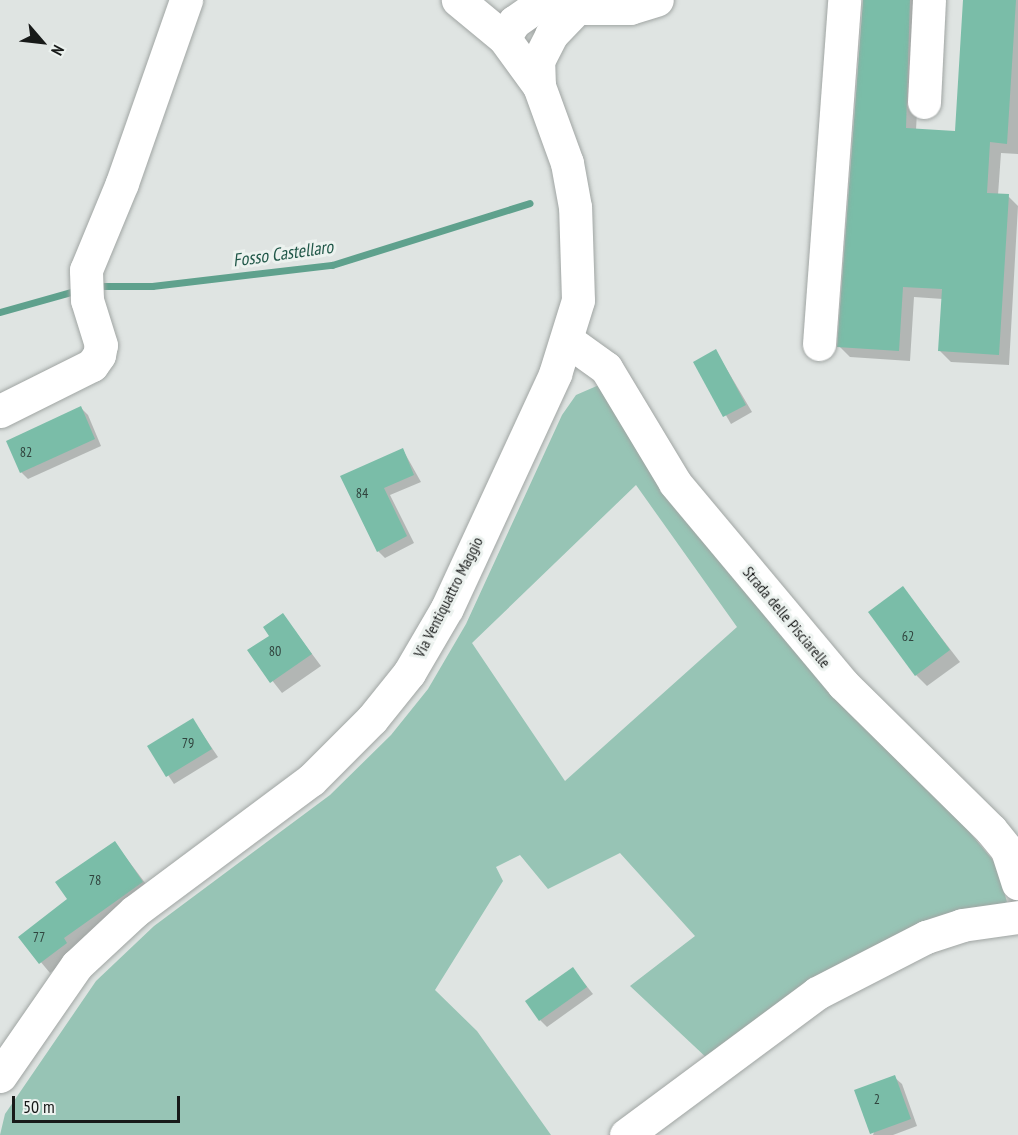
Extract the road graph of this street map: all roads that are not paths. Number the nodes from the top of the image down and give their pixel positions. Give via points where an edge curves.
1 (186, 0) edge
2 (458, 0) edge
3 (543, 0) edge
4 (657, 0) edge
5 (844, 0) edge
6 (929, 0) edge
7 (577, 8) junction
8 (551, 35) junction
9 (504, 38) junction
10 (539, 86) junction
11 (924, 102) dead end
12 (567, 340) junction
13 (819, 344) dead end
14 (0, 411) edge
15 (1018, 883) edge
16 (1018, 917) edge
17 (0, 1076) edge
18 (626, 1135) edge

1 - 14 street via 122,183 86,270 87,300 100,345 99,355 92,365
2 - 9 street, Via Ventiquattro Maggio
3 - 7 street
3 - 9 street via 514,22
4 - 7 street via 630,8
5 - 13 street
6 - 11 street
7 - 8 street
8 - 9 street
8 - 10 street via 538,61
9 - 10 street, Via Ventiquattro Maggio
10 - 12 street, Via Ventiquattro Maggio via 555,123 575,207 578,300
12 - 15 street, Strada delle Pisciarelle via 606,368 675,483 843,684 1007,850
12 - 17 street, Via Ventiquattro Maggio via 447,608 409,674 372,719 311,780 135,911 77,965
16 - 18 street via 962,925 926,937 817,993

